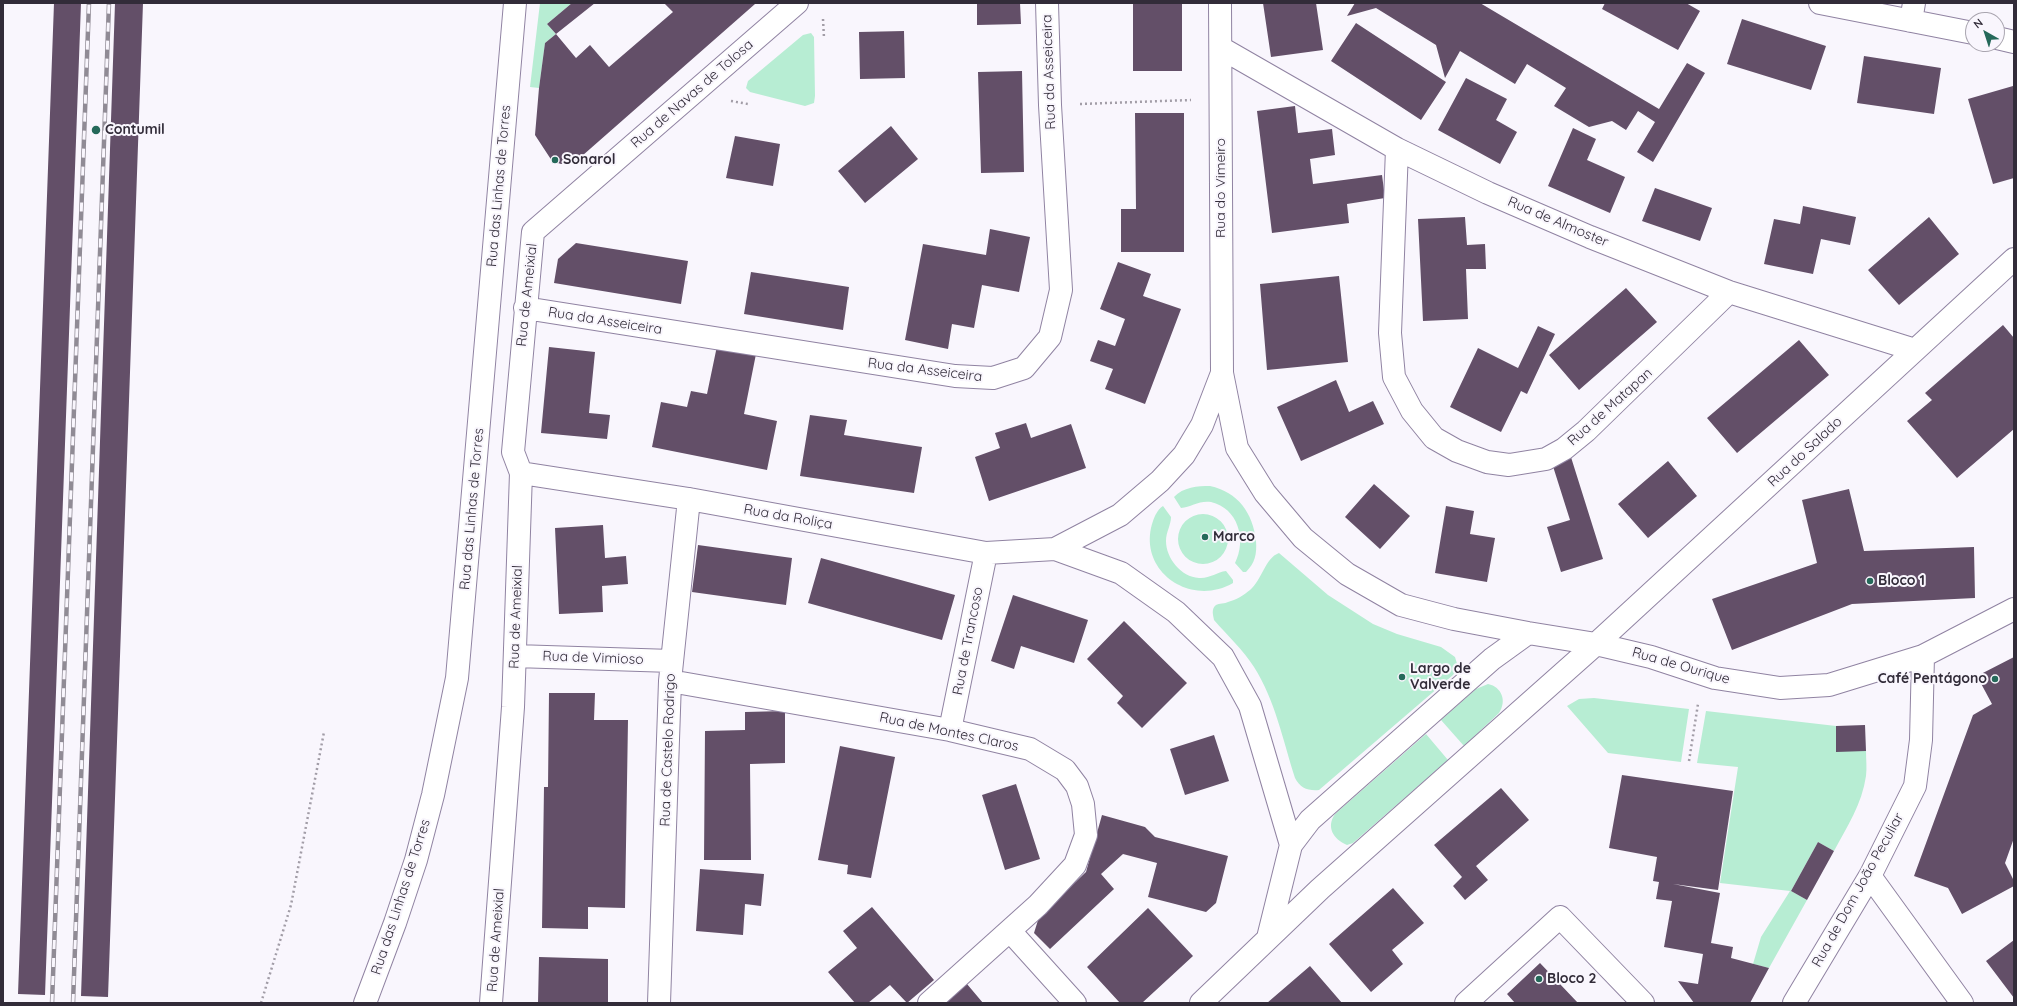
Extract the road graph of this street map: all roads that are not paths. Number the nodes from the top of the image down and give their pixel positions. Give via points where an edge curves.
1 (515, 3) edge
2 (797, 3) edge
3 (1047, 3) edge
4 (1220, 3) edge
5 (1820, 3) edge
6 (1913, 12) edge
7 (1965, 30) edge
8 (1221, 48) junction
9 (1397, 149) junction
10 (533, 232) joint
11 (2014, 259) edge
12 (1729, 292) junction
13 (525, 308) junction
14 (1915, 350) junction
15 (1222, 373) junction
16 (521, 473) junction
17 (689, 499) junction
18 (1055, 548) junction
19 (986, 553) junction
20 (2014, 609) edge
21 (1528, 633) junction
22 (1596, 644) junction
23 (515, 656) junction
24 (1923, 656) junction
25 (671, 671) junction
26 (950, 730) junction
27 (1291, 844) junction
28 (1870, 876) junction
29 (1010, 931) junction
30 (1268, 938) junction
31 (364, 1003) edge
32 (491, 1003) edge
33 (659, 1003) edge
34 (929, 1003) edge
35 (1075, 1003) edge
36 (1201, 1003) edge
37 (1466, 1003) edge
38 (1643, 1003) edge
39 (1794, 1003) edge
40 (1962, 1003) edge

1 - 31 street, Rua das Linhas de Torres via 457,678 434,795 416,860
2 - 10 street, Rua de Navas de Tolosa
3 - 13 street, Rua da Asseiceira via 1050,105 1062,290 1050,337 1024,368 993,378 955,376
4 - 8 street, Rua do Vimeiro
5 - 6 street
6 - 7 street
8 - 9 street, Rua de Almoster
8 - 15 street, Rua do Vimeiro
9 - 12 street, Rua de Almoster via 1583,234
9 - 12 street, Rua de Matapan via 1390,333 1394,377 1412,411 1434,438 1457,451 1487,462 1509,465 1546,459 1586,431
10 - 13 street, Rua de Ameixial
11 - 14 street, Rua do Salado
12 - 14 street, Rua de Almoster
13 - 16 street, Rua de Ameixial via 513,452
14 - 22 street, Rua do Salado
15 - 18 street via 1202,426 1184,455 1160,482 1120,515
15 - 21 street via 1237,448 1265,493 1304,538 1347,574 1401,605 1454,619
16 - 17 street, Rua da Roliça
16 - 23 street, Rua de Ameixial
17 - 19 street, Rua da Roliça
17 - 25 street, Rua de Castelo Rodrigo
18 - 19 street, Rua da Roliça
18 - 27 street via 1121,573 1176,612 1223,657 1250,706
19 - 26 street, Rua de Trancoso
20 - 24 street, Rua de Ourique
21 - 22 street
21 - 27 street via 1492,659 1310,820
22 - 24 street, Rua de Ourique via 1651,656 1715,678 1780,688 1829,685
22 - 30 street
23 - 25 street, Rua de Vimioso
23 - 32 street, Rua de Ameixial
24 - 28 street, Rua de Dom João Peculiar via 1921,740 1914,786
25 - 26 street, Rua de Montes Claros
25 - 33 street, Rua de Castelo Rodrigo
26 - 29 street, Rua de Montes Claros via 1030,749 1065,770 1077,786 1083,804 1086,835 1075,865 1038,906
27 - 30 street
28 - 39 street, Rua de Dom João Peculiar
28 - 40 street
29 - 34 street, Rua de Montes Claros
29 - 35 street
30 - 36 street
37 - 38 street via 1560,917

